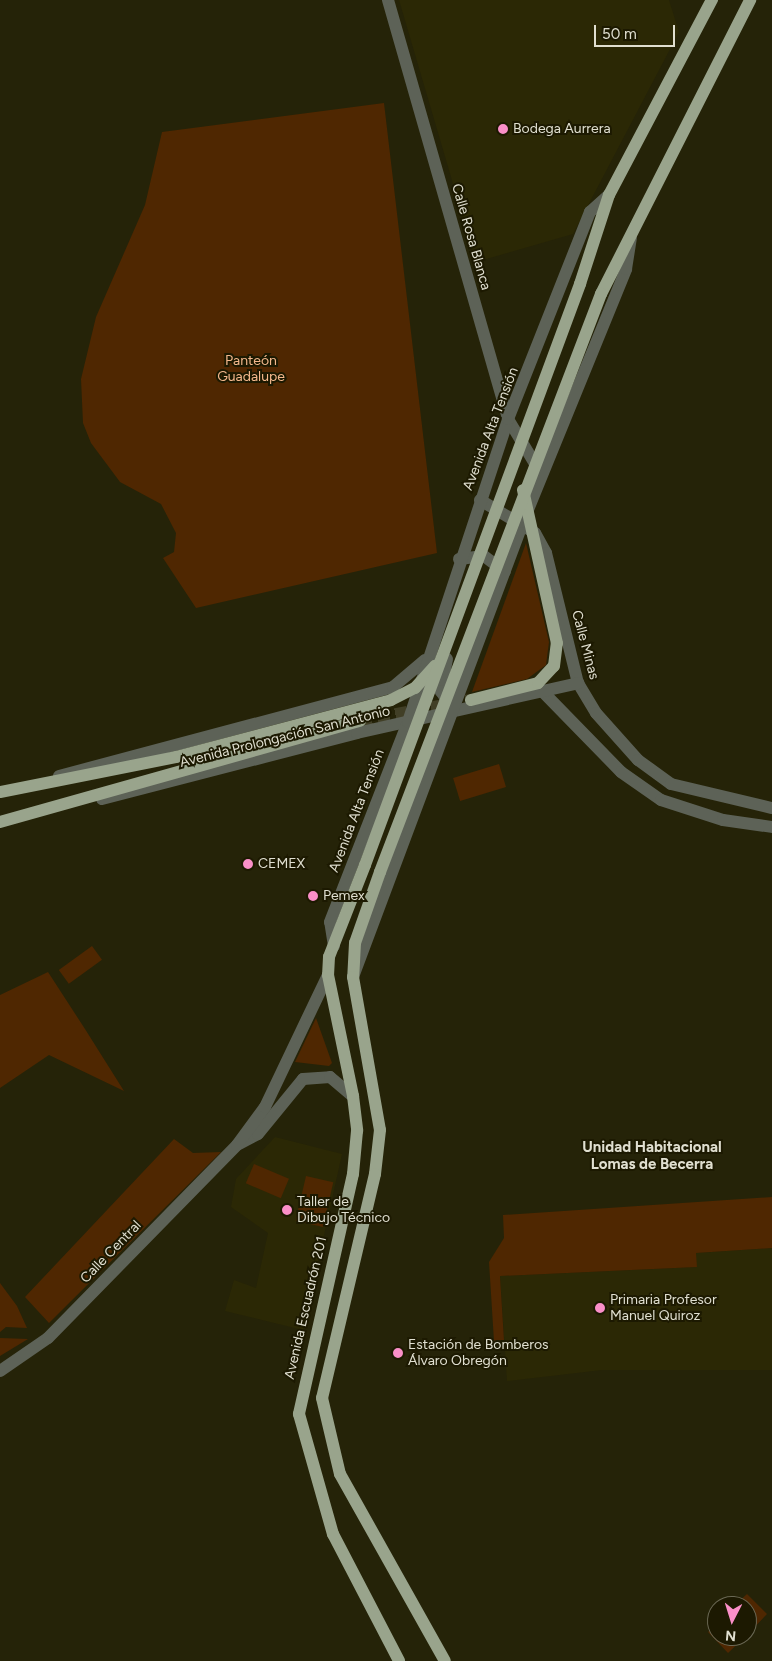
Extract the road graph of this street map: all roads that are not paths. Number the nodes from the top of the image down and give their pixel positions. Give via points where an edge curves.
1 (388, 0) edge
2 (712, 0) edge
3 (750, 0) edge
4 (609, 195) junction
5 (632, 232) junction
6 (508, 419) junction
7 (541, 475) junction
8 (523, 490) junction
9 (480, 500) junction
10 (523, 522) junction
11 (459, 559) junction
12 (505, 572) junction
13 (446, 598) junction
14 (432, 660) junction
15 (578, 683) junction
16 (544, 693) junction
17 (350, 699) junction
18 (471, 700) tunnel mouth
19 (454, 712) junction
20 (408, 722) junction
21 (359, 727) junction
22 (34, 785) junction
23 (0, 792) edge
24 (772, 808) edge
25 (0, 822) edge
26 (772, 827) edge
27 (334, 946) junction
28 (328, 975) junction
29 (353, 976) junction
30 (353, 1096) junction
31 (236, 1145) junction
32 (311, 1354) junction
33 (332, 1358) junction
34 (0, 1371) edge
35 (399, 1661) edge
36 (445, 1661) edge

1 - 6 street, Calle Rosa Blanca
2 - 4 main road, Avenida Alta Tensión
3 - 5 main road
4 - 6 street, Avenida Alta Tensión via 590,212
4 - 14 main road, Avenida Alta Tensión, bridge via 580,284
5 - 7 street via 626,269
5 - 8 main road, bridge via 601,294
6 - 7 street, Calle Rosa Blanca
6 - 9 street, Avenida Alta Tensión
7 - 10 street
8 - 18 main road, bridge via 557,643 554,666 538,683
8 - 29 main road, bridge via 355,943
9 - 10 street, Calle Minas
9 - 11 street, Avenida Alta Tensión
10 - 12 street
10 - 15 street, Calle Minas via 546,553
11 - 12 street via 484,556
11 - 13 street, Avenida Alta Tensión
12 - 19 street
13 - 14 street, Avenida Alta Tensión
13 - 19 street via 454,630 441,691
14 - 17 street, Avenida Prolongación San Antonio via 392,688
14 - 20 street, Avenida Alta Tensión
14 - 22 main road, bridge via 414,688 391,700 176,757
14 - 27 main road, Avenida Alta Tensión, bridge via 365,865
15 - 16 street, Avenida Prolongación San Antonio
15 - 24 street, Calle Minas via 596,713 650,771 696,792
16 - 19 street, Avenida Prolongación San Antonio
16 - 26 street via 621,772 661,800 723,820
17 - 21 street via 363,712
17 - 22 street, Avenida Prolongación San Antonio
19 - 20 street, Avenida Prolongación San Antonio
19 - 29 street
20 - 21 street, Avenida Prolongación San Antonio
20 - 27 street, Avenida Alta Tensión via 330,922
21 - 25 main road via 111,788 56,809
22 - 23 main road, Avenida Prolongación San Antonio
27 - 28 main road, Avenida Escuadrón 201
28 - 30 main road, Avenida Escuadrón 201
28 - 31 street, Calle Central via 265,1107
29 - 33 main road via 380,1130 375,1174
30 - 31 street, Calle Central via 330,1077 303,1079 258,1134
30 - 32 main road, Avenida Escuadrón 201 via 357,1131 353,1174
31 - 34 street, Calle Central via 48,1338
32 - 33 main road
32 - 35 main road, Avenida Escuadrón 201 via 299,1414 311,1470 348,1567
33 - 36 main road via 322,1398 340,1474

